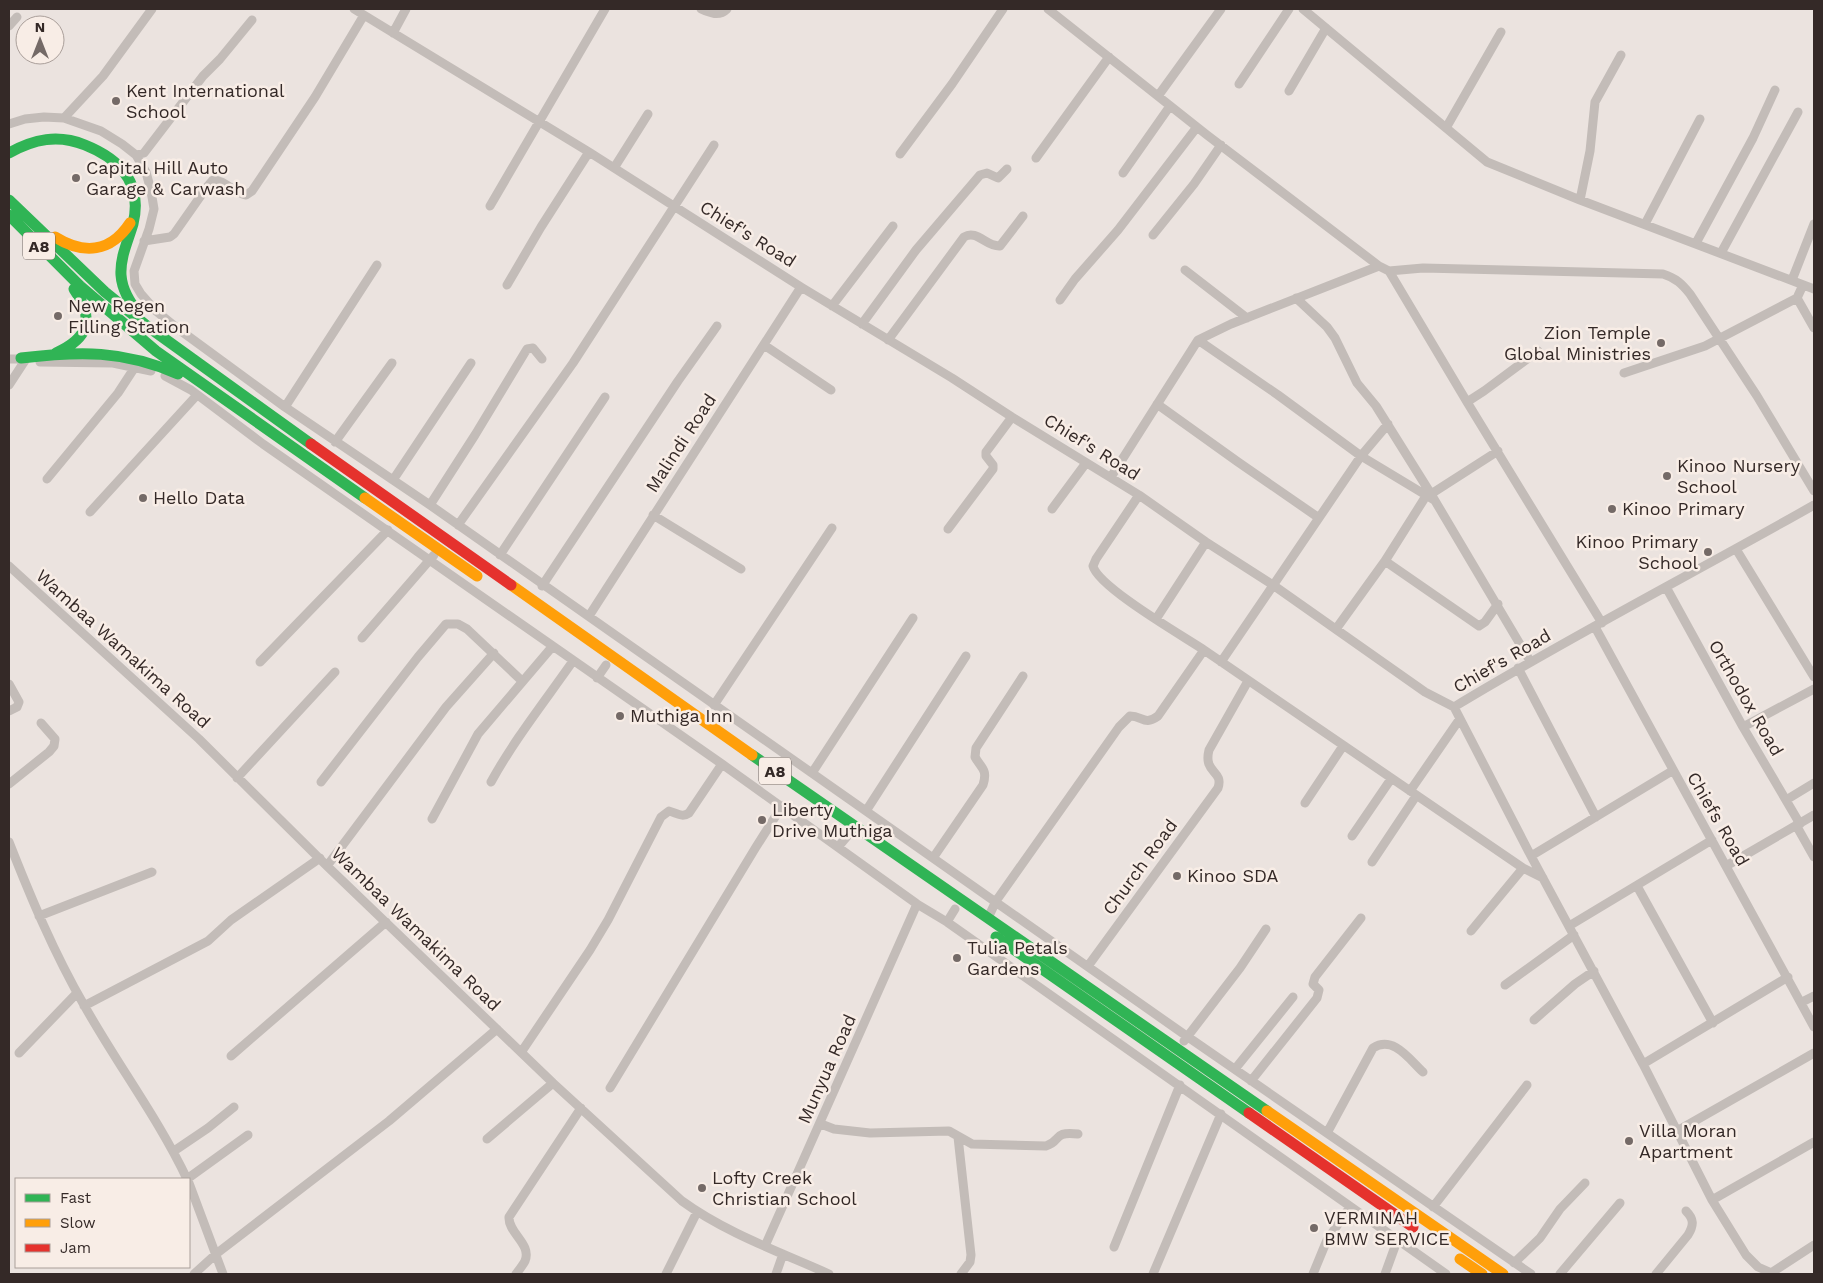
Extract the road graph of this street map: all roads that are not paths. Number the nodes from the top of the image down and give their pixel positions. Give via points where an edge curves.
1 (152, 9) edge
2 (354, 9) edge
3 (406, 9) edge
4 (606, 9) edge
5 (701, 9) edge
6 (727, 9) edge
7 (1003, 9) edge
8 (1048, 9) edge
9 (1221, 9) edge
10 (1289, 9) edge
11 (1308, 10) edge
12 (364, 15) junction
13 (252, 20) dead end
14 (1326, 28) junction
15 (1501, 32) dead end
16 (393, 33) junction
17 (1621, 55) dead end
18 (1111, 59) junction
19 (1240, 84) dead end
20 (1776, 90) dead end
21 (1289, 91) dead end
22 (1158, 96) junction
23 (1170, 106) junction
24 (1798, 112) dead end
25 (648, 114) dead end
26 (64, 118) junction
27 (1700, 119) dead end
28 (539, 122) junction
29 (9, 124) edge
30 (1197, 127) junction
31 (1446, 128) junction
32 (102, 131) junction
33 (1058, 137) dead end
34 (714, 146) dead end
35 (1221, 146) junction
36 (93, 147) junction
37 (589, 152) junction
38 (9, 153) edge
39 (900, 154) dead end
40 (136, 155) junction
41 (1036, 158) dead end
42 (614, 168) junction
43 (1007, 169) dead end
44 (1123, 173) dead end
45 (9, 200) edge
46 (1580, 200) junction
47 (490, 206) dead end
48 (675, 208) junction
49 (135, 212) junction
50 (9, 215) edge
51 (23, 215) junction
52 (1023, 216) dead end
53 (1645, 224) junction
54 (1814, 224) edge
55 (893, 226) dead end
56 (24, 232) junction
57 (1154, 235) dead end
58 (144, 241) junction
59 (1696, 242) junction
60 (1721, 253) junction
61 (377, 265) dead end
62 (1379, 266) junction
63 (1185, 270) dead end
64 (1389, 271) junction
65 (1792, 280) junction
66 (1803, 284) junction
67 (507, 285) dead end
68 (801, 287) junction
69 (1814, 289) edge
70 (1296, 298) junction
71 (1797, 298) junction
72 (1060, 300) dead end
73 (832, 306) junction
74 (1247, 318) junction
75 (862, 324) junction
76 (147, 326) junction
77 (717, 326) dead end
78 (1814, 328) edge
79 (1719, 339) junction
80 (888, 340) junction
81 (1198, 340) junction
82 (764, 345) junction
83 (207, 349) junction
84 (1538, 352) dead end
85 (52, 354) junction
86 (9, 359) edge
87 (23, 359) junction
88 (542, 359) dead end
89 (197, 361) junction
90 (392, 363) dead end
91 (471, 363) dead end
92 (136, 367) junction
93 (1624, 373) dead end
94 (252, 383) junction
95 (9, 385) edge
96 (831, 390) dead end
97 (242, 394) junction
98 (197, 396) junction
99 (605, 397) dead end
100 (1467, 402) junction
101 (1157, 404) junction
102 (286, 408) junction
103 (247, 414) junction
104 (1012, 417) junction
105 (1388, 424) junction
106 (336, 442) junction
107 (1498, 451) junction
108 (1361, 456) junction
109 (1086, 462) junction
110 (318, 465) junction
111 (309, 475) junction
112 (1111, 477) junction
113 (47, 479) dead end
114 (393, 480) junction
115 (1814, 491) edge
116 (1139, 496) junction
117 (1431, 497) junction
118 (430, 505) junction
119 (1814, 505) edge
120 (1052, 509) dead end
121 (90, 512) dead end
122 (654, 515) junction
123 (1319, 518) junction
124 (458, 525) junction
125 (832, 528) dead end
126 (948, 529) dead end
127 (388, 530) junction
128 (1206, 542) junction
129 (1736, 549) junction
130 (439, 550) junction
131 (500, 555) junction
132 (430, 559) junction
133 (1386, 561) junction
134 (9, 566) edge
135 (742, 569) dead end
136 (483, 580) dead end
137 (1273, 585) junction
138 (542, 586) junction
139 (1666, 587) junction
140 (1498, 604) junction
141 (528, 611) dead end
142 (589, 616) junction
143 (912, 618) dead end
144 (1156, 619) junction
145 (1598, 625) junction
146 (1336, 629) junction
147 (362, 638) dead end
148 (622, 640) junction
149 (552, 647) junction
150 (1204, 650) junction
151 (494, 653) junction
152 (966, 656) dead end
153 (608, 660) junction
154 (573, 661) junction
155 (1530, 661) junction
156 (260, 662) dead end
157 (1221, 662) junction
158 (1518, 668) junction
159 (335, 672) dead end
160 (1023, 676) dead end
161 (1814, 677) edge
162 (597, 678) junction
163 (522, 681) junction
164 (1248, 681) junction
165 (9, 684) edge
166 (1814, 689) edge
167 (714, 705) junction
168 (1454, 708) junction
169 (9, 711) edge
170 (728, 715) junction
171 (1459, 720) junction
172 (41, 723) dead end
173 (1743, 727) junction
174 (716, 729) junction
175 (1343, 746) junction
176 (722, 764) junction
177 (1672, 771) junction
178 (812, 773) junction
179 (237, 778) junction
180 (1392, 779) junction
181 (321, 782) dead end
182 (491, 782) dead end
183 (1814, 783) edge
184 (9, 784) edge
185 (1413, 793) junction
186 (1786, 800) junction
187 (1305, 803) dead end
188 (782, 806) junction
189 (866, 811) junction
190 (1814, 815) edge
191 (1596, 817) junction
192 (432, 819) dead end
193 (1798, 825) junction
194 (849, 834) junction
195 (1352, 836) dead end
196 (1712, 840) junction
197 (9, 842) edge
198 (838, 847) junction
199 (1531, 856) junction
200 (1814, 857) edge
201 (320, 858) junction
202 (933, 858) junction
203 (1372, 862) dead end
204 (327, 866) junction
205 (1726, 866) junction
206 (1523, 868) junction
207 (152, 872) dead end
208 (1543, 878) junction
209 (1637, 886) junction
210 (996, 901) junction
211 (917, 904) junction
212 (955, 909) junction
213 (39, 916) junction
214 (988, 918) junction
215 (1361, 918) dead end
216 (386, 922) junction
217 (947, 922) junction
218 (1569, 926) junction
219 (1266, 929) dead end
220 (1471, 931) dead end
221 (995, 936) junction
222 (1574, 936) junction
223 (986, 950) junction
224 (1088, 966) junction
225 (1594, 971) junction
226 (1788, 977) junction
227 (1505, 985) dead end
228 (77, 993) junction
229 (1814, 996) edge
230 (1293, 997) dead end
231 (1802, 1002) junction
232 (84, 1006) junction
233 (1534, 1020) dead end
234 (1713, 1023) junction
235 (1814, 1027) edge
236 (497, 1028) junction
237 (1188, 1037) junction
238 (1177, 1048) junction
239 (522, 1051) junction
240 (19, 1053) dead end
241 (1814, 1053) edge
242 (231, 1056) dead end
243 (1643, 1064) junction
244 (1235, 1069) junction
245 (1423, 1072) dead end
246 (1251, 1080) junction
247 (553, 1083) junction
248 (1527, 1084) dead end
249 (1180, 1085) junction
250 (610, 1088) dead end
251 (234, 1107) dead end
252 (580, 1108) junction
253 (1221, 1114) junction
254 (820, 1124) junction
255 (1677, 1131) junction
256 (1327, 1133) junction
257 (1078, 1134) dead end
258 (248, 1135) dead end
259 (958, 1137) junction
260 (487, 1139) dead end
261 (1814, 1142) edge
262 (174, 1151) junction
263 (1346, 1166) junction
264 (1372, 1166) junction
265 (187, 1178) edge
266 (188, 1178) edge
267 (1585, 1183) dead end
268 (190, 1186) edge
269 (1712, 1200) junction
270 (1620, 1203) dead end
271 (1350, 1207) junction
272 (1433, 1207) junction
273 (1686, 1210) dead end
274 (697, 1212) junction
275 (1425, 1235) dead end
276 (1397, 1241) junction
277 (1814, 1245) edge
278 (765, 1246) junction
279 (1114, 1248) dead end
280 (1449, 1252) dead end
281 (216, 1254) junction
282 (784, 1254) junction
283 (1514, 1263) junction
284 (194, 1274) edge
285 (223, 1274) edge
286 (516, 1274) edge
287 (666, 1274) edge
288 (776, 1274) edge
289 (830, 1274) edge
290 (961, 1274) edge
291 (1153, 1274) edge
292 (1313, 1274) edge
293 (1384, 1274) edge
294 (1446, 1274) edge
295 (1482, 1274) edge
296 (1503, 1274) edge
297 (1530, 1274) edge
298 (1560, 1274) edge
299 (1656, 1274) edge
300 (1773, 1274) edge

1 - 26 street via 103,76
2 - 12 street, Chief's Road
3 - 16 street
4 - 28 street
5 - 6 street via 719,14
7 - 39 street
8 - 18 street
9 - 22 street
10 - 19 street
11 - 14 street
12 - 16 street, Chief's Road
12 - 58 street via 315,97 252,191 246,195 239,194 221,181 213,180 174,234
13 - 40 street via 203,76 144,154
14 - 21 street
14 - 31 street
15 - 31 street
16 - 28 street, Chief's Road
17 - 46 street via 1595,102
18 - 22 street
18 - 33 street
18 - 41 street
20 - 59 street
22 - 23 street
23 - 30 street
23 - 44 street
24 - 60 street
25 - 42 street
26 - 29 street via 44,117
26 - 32 street
27 - 53 street
28 - 37 street, Chief's Road
28 - 47 street
30 - 35 street
30 - 72 street
31 - 46 street via 1494,166
32 - 36 street
32 - 40 street
34 - 48 street
35 - 57 street
35 - 62 street
36 - 38 highway via 77,141 46,138 21,145
36 - 49 highway via 124,168 136,197
37 - 42 street, Chief's Road
37 - 67 street
40 - 58 street via 146,172 154,209
42 - 48 street, Chief's Road
43 - 75 street via 998,178 987,173 980,175 916,250
45 - 51 highway, A8
46 - 53 street
48 - 68 street, Chief's Road
48 - 124 street via 573,363
49 - 51 highway via 118,238 96,249 69,246
49 - 76 highway via 121,274 128,300
50 - 56 highway, A8
51 - 76 highway, A8 via 105,292
52 - 80 street via 1000,246 990,245 975,235 964,237
53 - 59 street
54 - 65 street
55 - 73 street
56 - 85 highway via 72,286 86,309 88,322 78,340
56 - 103 highway, A8 via 109,313
58 - 83 street via 134,271 141,294 156,311
59 - 60 street
60 - 65 street
61 - 102 street
62 - 64 street
62 - 70 street
63 - 74 street
64 - 79 street via 1423,268 1663,274 1682,284
64 - 100 street, Chiefs Road
65 - 66 street
66 - 69 street
66 - 71 street
68 - 73 street, Chief's Road
68 - 82 street, Malindi Road
70 - 74 street
70 - 105 street via 1327,327 1357,383
71 - 78 street
71 - 79 street
73 - 75 street, Chief's Road
74 - 81 street
75 - 80 street, Chief's Road
76 - 89 highway, A8
77 - 138 street
79 - 93 street
79 - 115 street
80 - 104 street, Chief's Road
81 - 101 street
81 - 108 street
82 - 96 street
82 - 122 street, Malindi Road
83 - 89 street
83 - 94 street
84 - 100 street
85 - 87 highway
85 - 103 highway via 117,354 144,360 192,381
86 - 87 street
87 - 92 street
87 - 95 street
88 - 118 street via 533,348 527,349
89 - 97 highway, A8
90 - 106 street
91 - 114 street
92 - 98 street via 171,379
92 - 113 street
94 - 97 street
94 - 102 street
97 - 153 highway, A8
98 - 111 street
98 - 121 street
99 - 131 street
100 - 107 street, Chiefs Road
101 - 112 street
101 - 123 street
102 - 106 street
103 - 110 highway, A8
104 - 109 street, Chief's Road
104 - 126 street via 986,452 992,469
105 - 108 street
105 - 117 street
106 - 114 street
107 - 117 street
107 - 145 street, Chiefs Road
108 - 117 street
108 - 123 street
109 - 112 street, Chief's Road
109 - 120 street
110 - 111 street
110 - 130 highway, A8
111 - 127 street
112 - 116 street, Chief's Road
114 - 118 street
116 - 128 street, Chief's Road
116 - 144 street via 1093,566 1094,571 1114,590
117 - 133 street
117 - 140 street
118 - 124 street
119 - 129 street, Chief's Road
122 - 135 street
122 - 142 street, Malindi Road
123 - 137 street
124 - 131 street
125 - 167 street
127 - 132 street
127 - 156 street
128 - 137 street, Chief's Road
128 - 144 street
129 - 139 street, Chief's Road
129 - 161 street
130 - 132 street
130 - 136 highway, A8
131 - 138 street
132 - 147 street
132 - 149 street
133 - 140 street via 1479,626
133 - 146 street
134 - 179 street, Wambaa Wamakima Road via 200,739
137 - 146 street, Chief's Road
137 - 157 street
138 - 142 street
139 - 145 street, Chief's Road
139 - 173 street, Orthodox Road
140 - 155 street
141 - 153 highway, A8
142 - 148 street
143 - 178 street
144 - 150 street
145 - 155 street, Chief's Road
145 - 177 street, Chiefs Road
146 - 168 street, Chief's Road via 1425,692
148 - 153 street
148 - 167 street
149 - 154 street
149 - 163 street
150 - 157 street
150 - 210 street via 1158,716 1145,721 1130,716 1119,727
151 - 163 street
151 - 181 street via 467,629 458,624 446,624
151 - 204 street via 446,707
152 - 189 street
153 - 162 street
153 - 174 highway, A8
153 - 194 highway, A8
154 - 162 street
154 - 182 street via 515,741
155 - 158 street, Chief's Road
157 - 164 street
158 - 168 street, Chief's Road
158 - 191 street
159 - 179 street
160 - 202 street via 976,748 975,756 985,774 983,785
162 - 176 street
163 - 192 street via 478,734
164 - 175 street
164 - 224 street, Church Road via 1209,750 1207,759 1218,776 1218,788
165 - 169 street via 19,702
166 - 173 street
167 - 170 street
168 - 171 street
170 - 174 street
170 - 178 street
171 - 185 street
171 - 199 street
172 - 184 street via 55,738 54,746
173 - 186 street, Orthodox Road
174 - 214 highway, A8
175 - 180 street
175 - 187 street
176 - 188 street
176 - 239 street via 689,812 681,816 670,811 661,817 599,935
177 - 191 street
177 - 196 street, Chiefs Road
178 - 189 street
179 - 201 street, Wambaa Wamakima Road
180 - 185 street
180 - 195 street
183 - 186 street
185 - 203 street
185 - 206 street
186 - 193 street, Orthodox Road
188 - 198 street
188 - 250 street
189 - 202 street
190 - 193 street
191 - 199 street
193 - 200 street, Orthodox Road
193 - 205 street
194 - 198 street
194 - 212 highway, A8
196 - 205 street, Chiefs Road
196 - 209 street
197 - 213 street
198 - 211 street
199 - 208 street
201 - 204 street, Wambaa Wamakima Road
201 - 232 street via 232,920 208,941
202 - 210 street
204 - 216 street, Wambaa Wamakima Road
205 - 226 street, Chiefs Road
206 - 208 street
206 - 220 street
207 - 213 street
208 - 218 street
209 - 218 street
209 - 234 street
210 - 214 street
210 - 224 street
211 - 217 street
211 - 254 street, Munyua Road
212 - 217 street
212 - 221 highway, A8
213 - 228 street
214 - 238 highway, A8
215 - 246 street via 1315,976 1313,984 1319,990 1317,998
216 - 236 street, Wambaa Wamakima Road
216 - 242 street
217 - 223 street
218 - 222 street
219 - 237 street
221 - 223 street
221 - 275 highway, A8
222 - 225 street
222 - 227 street
223 - 249 street
224 - 237 street
225 - 233 street
225 - 243 street
226 - 231 street, Chiefs Road
226 - 234 street
228 - 232 street
228 - 240 street
229 - 231 street
230 - 244 street
231 - 235 street, Chiefs Road
232 - 262 street
234 - 243 street
236 - 239 street, Wambaa Wamakima Road
236 - 281 street via 426,1091
237 - 238 street
237 - 244 street
238 - 263 highway, A8
239 - 247 street, Wambaa Wamakima Road
241 - 255 street
243 - 255 street
244 - 246 street
245 - 256 street via 1394,1046 1378,1044
246 - 256 street
247 - 252 street, Wambaa Wamakima Road
247 - 260 street
248 - 272 street
249 - 253 street
249 - 279 street
251 - 262 street
252 - 274 street, Wambaa Wamakima Road
252 - 286 street via 509,1217 527,1255
253 - 271 street
253 - 291 street
254 - 259 street via 870,1133 949,1131
254 - 278 street, Munyua Road
255 - 269 street
256 - 264 street
257 - 259 street via 1066,1133 1050,1145 1037,1147 972,1144
258 - 266 street
259 - 290 street via 971,1255
261 - 269 street
262 - 265 street
263 - 264 street
263 - 296 highway, A8
264 - 272 street
267 - 283 street via 1560,1209 1540,1238
268 - 281 street
269 - 300 street via 1746,1255 1758,1267
270 - 298 street
271 - 276 street
271 - 292 street via 1327,1240
272 - 283 street
273 - 299 street via 1692,1217 1692,1228
274 - 278 street, Wambaa Wamakima Road
274 - 287 street
276 - 293 street
276 - 294 street
277 - 300 street
278 - 282 street, Wambaa Wamakima Road
280 - 295 highway
281 - 284 street
281 - 285 street
282 - 288 street
282 - 289 street, Wambaa Wamakima Road
283 - 297 street

